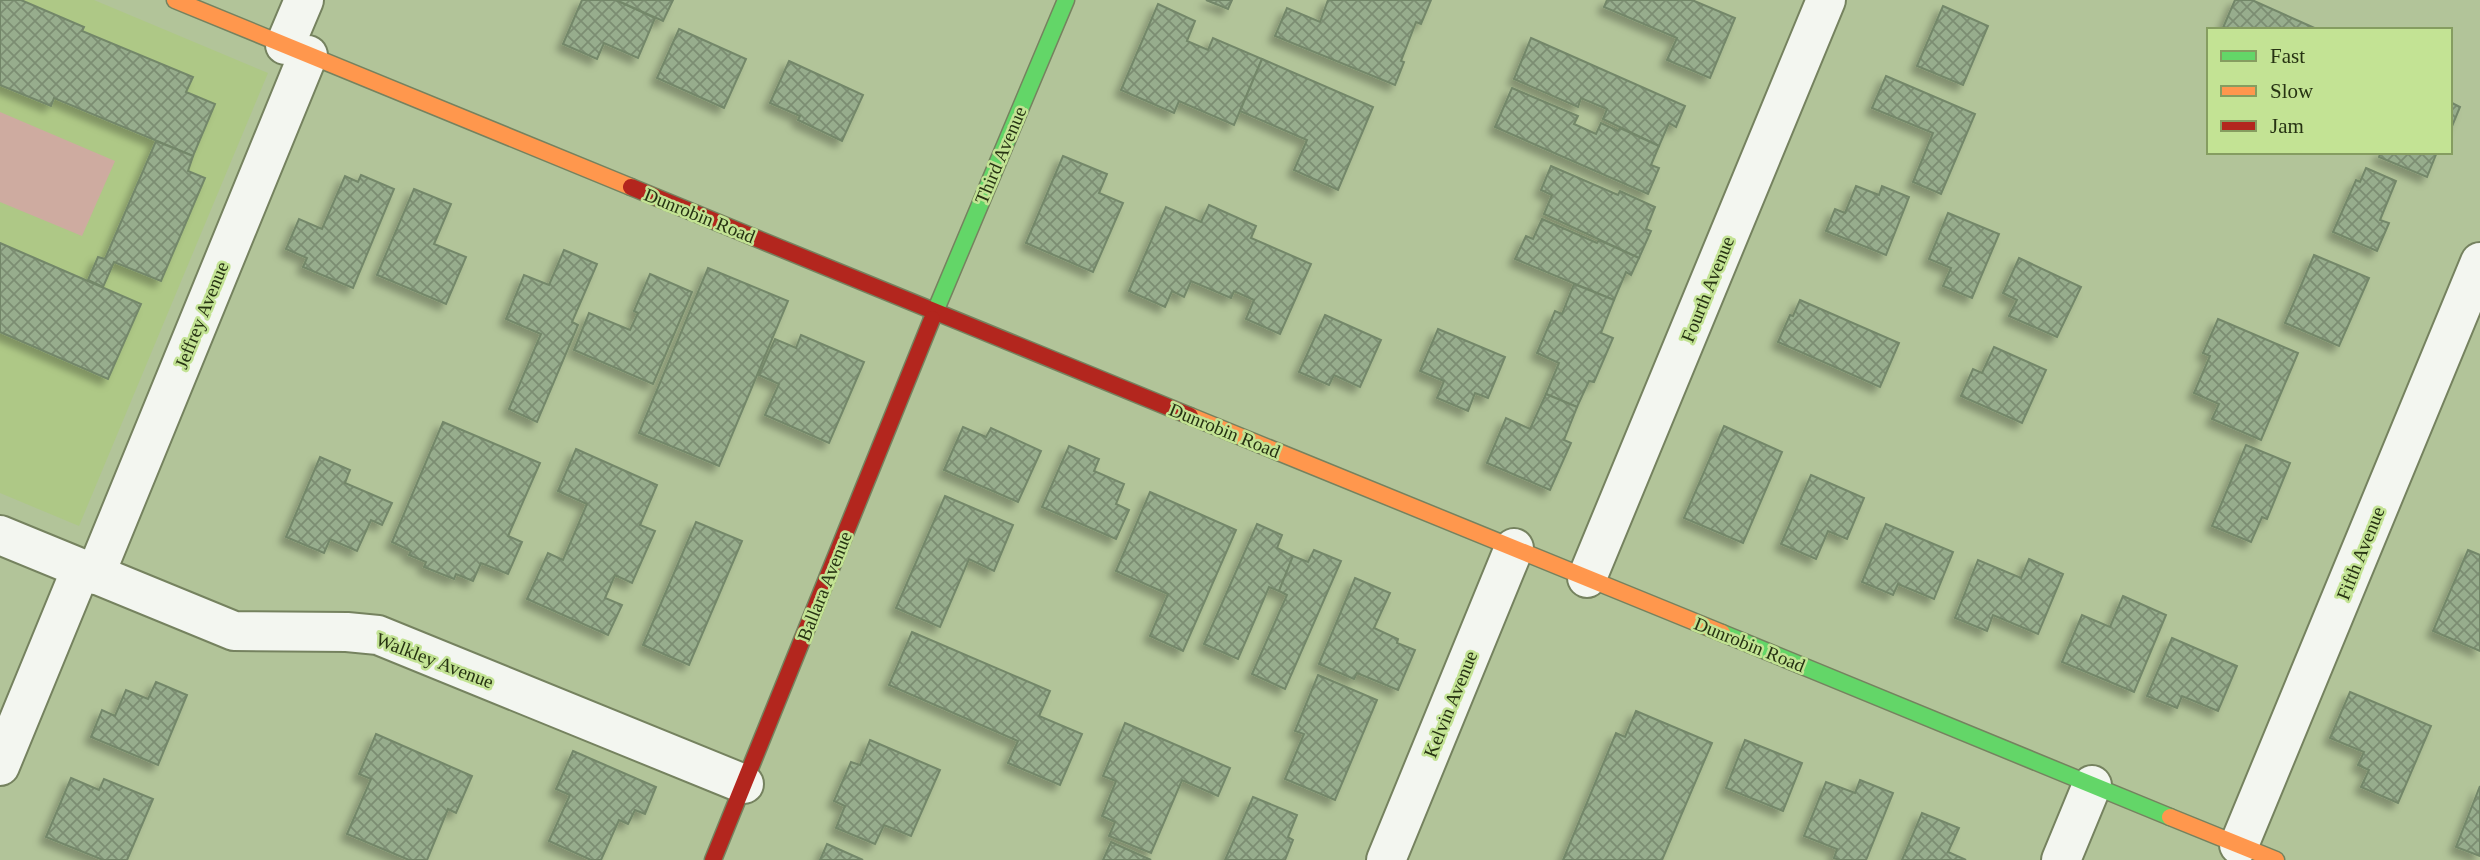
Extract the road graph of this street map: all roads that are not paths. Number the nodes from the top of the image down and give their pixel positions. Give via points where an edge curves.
1 (174, 0) edge
2 (304, 0) edge
3 (1066, 0) edge
4 (1826, 0) edge
5 (296, 50) junction
6 (2480, 262) edge
7 (935, 311) junction
8 (0, 535) edge
9 (1514, 548) junction
10 (88, 572) junction
11 (1587, 578) junction
12 (0, 766) edge
13 (744, 784) junction
14 (2092, 785) junction
15 (2239, 845) junction
16 (713, 860) edge
17 (1386, 860) edge
18 (2061, 860) edge
19 (2276, 860) edge

1 - 5 street, Dunrobin Road
2 - 5 street, Jeffrey Avenue
3 - 7 street, Third Avenue
4 - 11 street, Fourth Avenue
5 - 7 street, Dunrobin Road
5 - 10 street, Jeffrey Avenue
6 - 15 street, Fifth Avenue
7 - 9 street, Dunrobin Road
7 - 13 street, Ballara Avenue
8 - 10 street, Walkley Avenue
9 - 11 street, Dunrobin Road
9 - 17 street, Kelvin Avenue
10 - 12 street, Jeffrey Avenue
10 - 13 street, Walkley Avenue via 234,631 378,635
11 - 14 street, Dunrobin Road
13 - 16 street, Ballara Avenue
14 - 15 street, Dunrobin Road
14 - 18 street
15 - 19 street, Dunrobin Road

